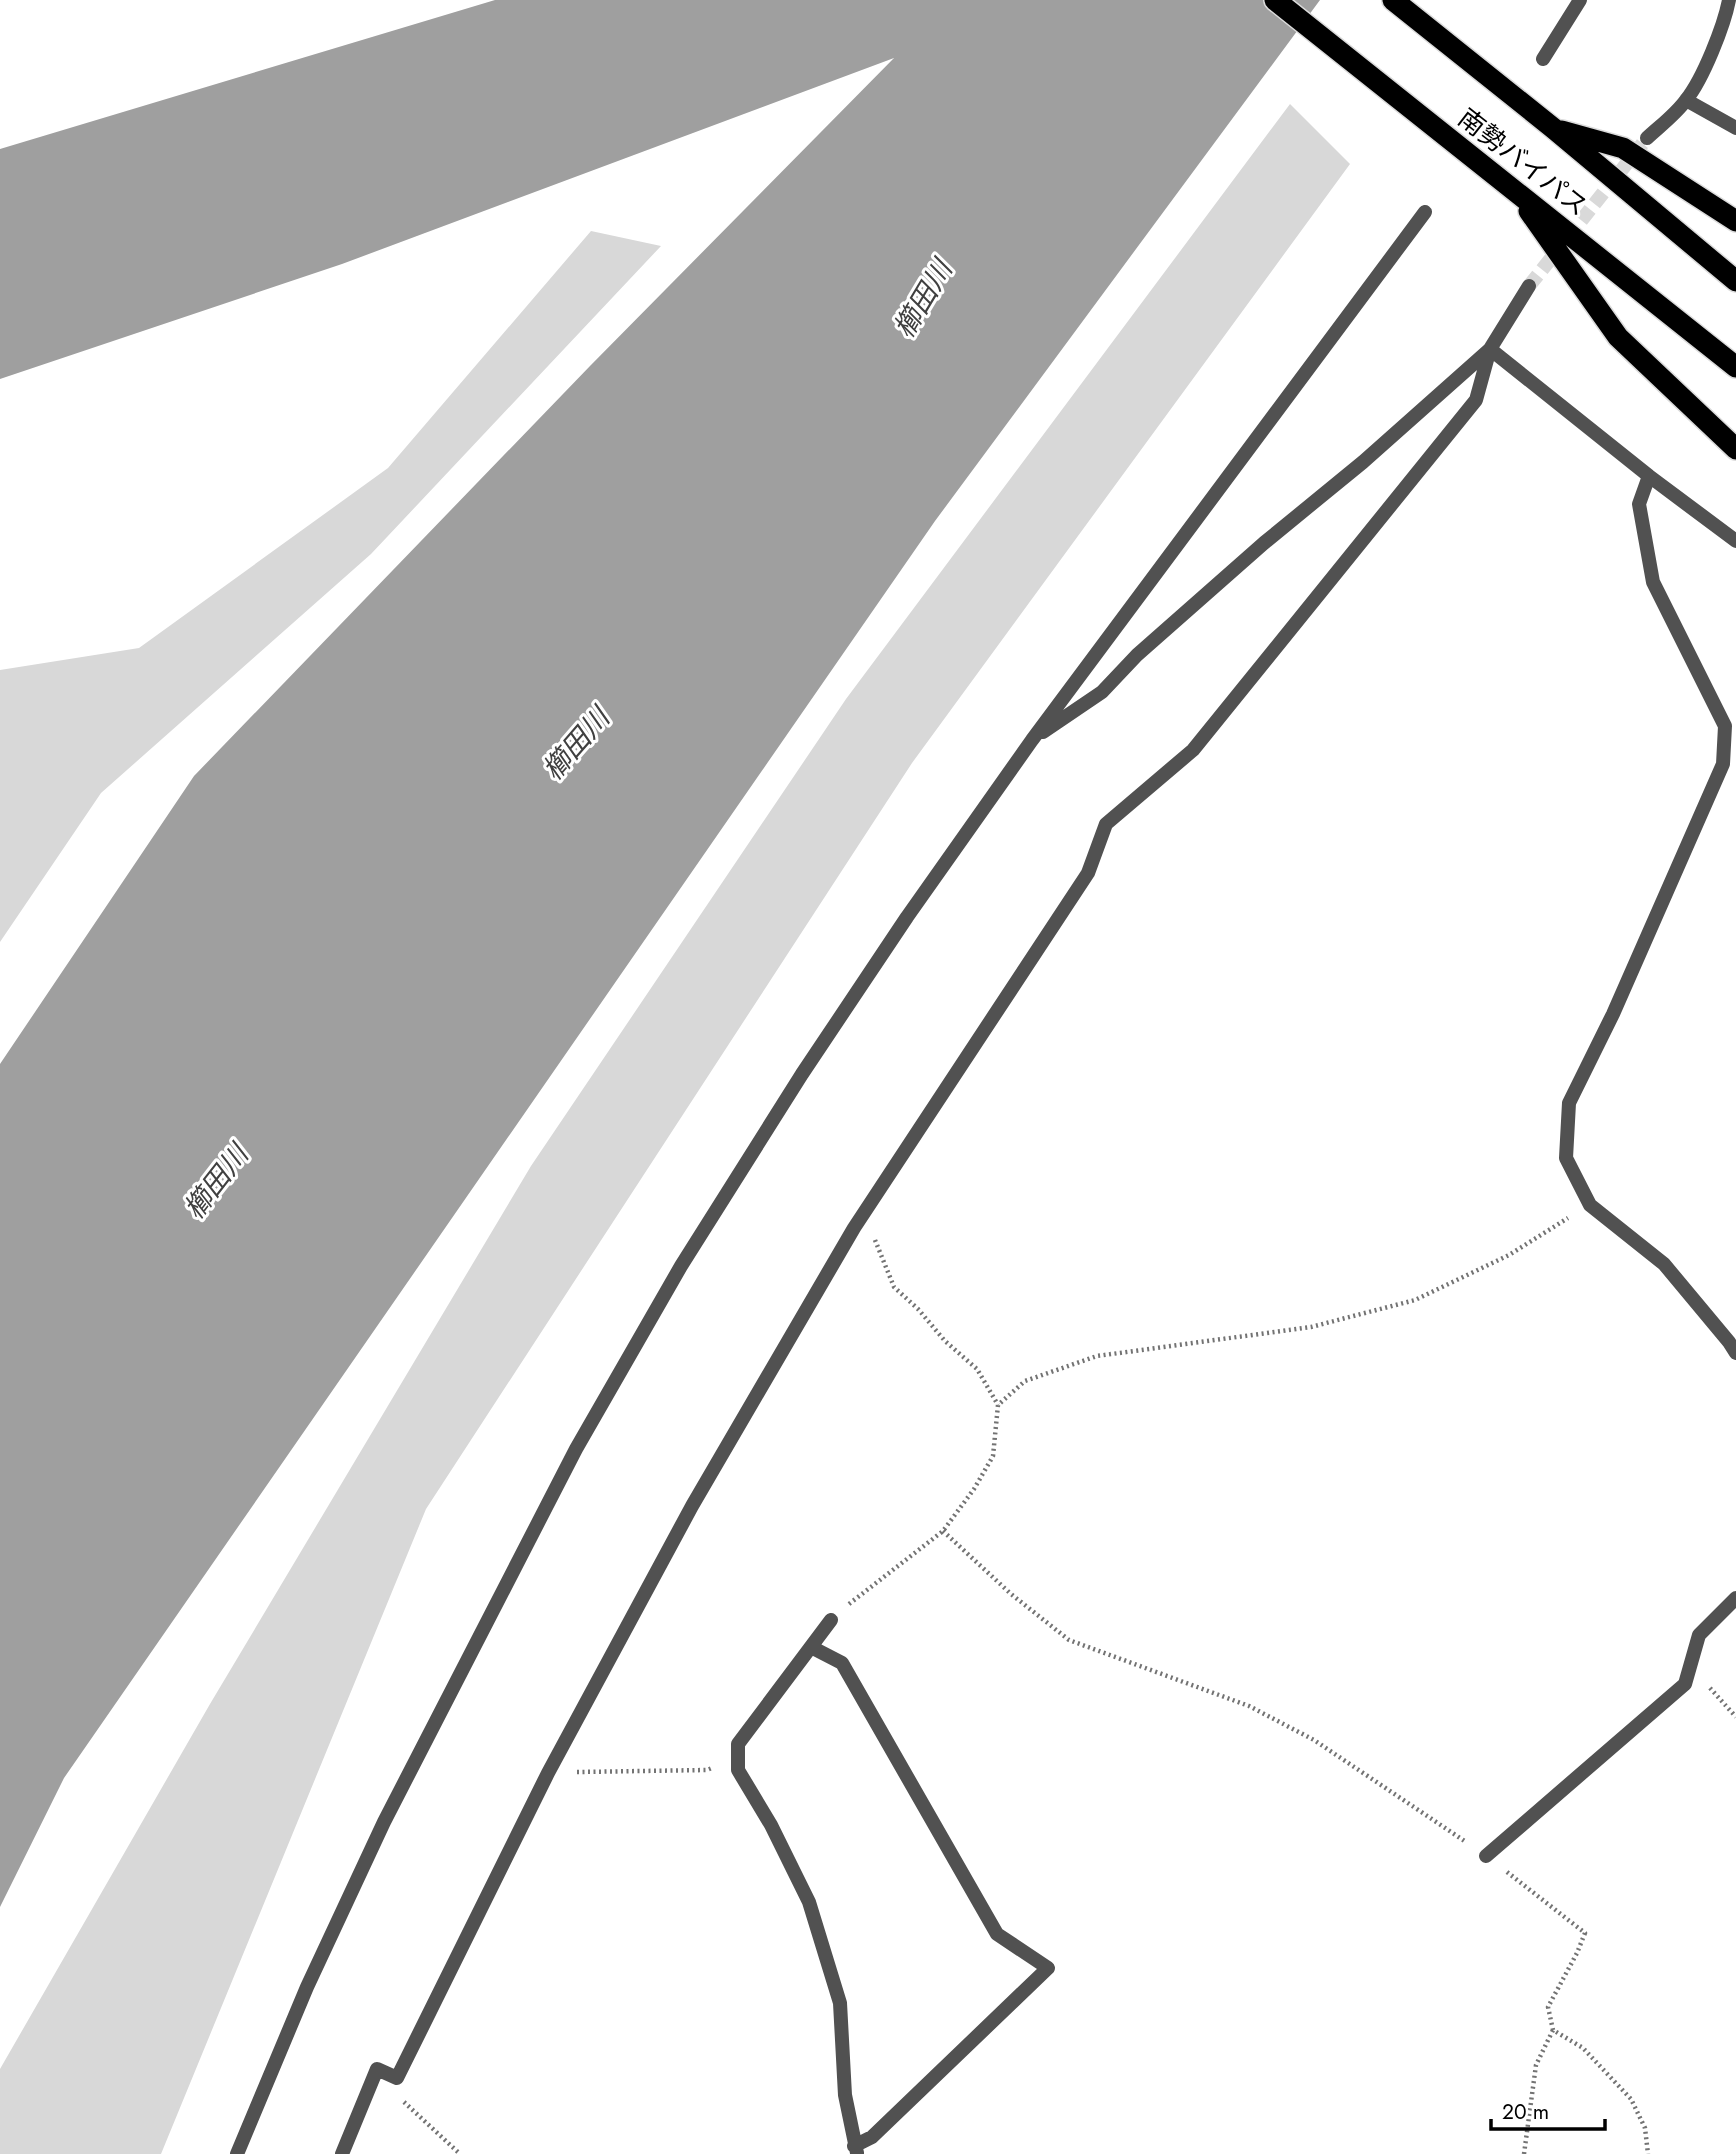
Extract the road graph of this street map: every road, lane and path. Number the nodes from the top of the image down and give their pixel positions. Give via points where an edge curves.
1 (1275, 0) edge
2 (1393, 0) edge
3 (1580, 0) edge
4 (1729, 0) edge
5 (1543, 59) dead end
6 (1686, 100) junction
7 (1553, 128) junction
8 (1736, 128) edge
9 (1647, 138) tunnel mouth
10 (1516, 192) junction
11 (1425, 212) dead end
12 (1736, 221) edge
13 (1736, 281) edge
14 (1529, 286) tunnel mouth
15 (1490, 349) junction
16 (1736, 367) edge
17 (1736, 449) edge
18 (1649, 476) junction
19 (1736, 541) edge
20 (1032, 740) junction
21 (1590, 1205) junction
22 (854, 1228) junction
23 (1736, 1353) edge
24 (998, 1405) junction
25 (943, 1531) junction
26 (1736, 1598) edge
27 (831, 1620) joint
28 (811, 1647) junction
29 (738, 1757) junction
30 (548, 1773) junction
31 (1486, 1856) junction
32 (1553, 2030) junction
33 (397, 2078) junction
34 (855, 2150) edge
35 (237, 2154) edge
36 (342, 2154) edge
37 (460, 2154) edge
38 (1524, 2154) edge
39 (1648, 2154) edge

1 - 10 highway, 南勢バイパス
2 - 7 highway, 南勢バイパス
3 - 5 street
4 - 6 street via 1721,28
6 - 8 street
6 - 9 street
7 - 12 highway via 1623,148
7 - 13 highway, 南勢バイパス
10 - 16 highway, 南勢バイパス
10 - 17 highway via 1618,337
11 - 20 street
14 - 15 street
15 - 18 street
15 - 20 street via 1264,543 1102,692
15 - 22 street via 1476,400 1193,750 1106,824 1088,873
18 - 19 street
18 - 21 street via 1639,503 1653,582 1725,726 1723,764 1614,1014 1569,1103 1566,1158
20 - 35 street via 802,1074 681,1266 576,1449 384,1822 307,1987
21 - 23 street via 1664,1264
21 - 24 path via 1509,1255 1415,1300 1311,1327 1097,1356 1025,1381
22 - 24 path via 878,1241 894,1287 977,1368
22 - 30 street via 692,1506
24 - 25 path via 993,1456
25 - 27 path
25 - 31 path via 1069,1640 1260,1712 1314,1740
26 - 31 street via 1699,1635 1685,1684
27 - 28 street
28 - 29 street via 738,1744
28 - 34 street via 842,1663 998,1934 1048,1968
29 - 30 path via 707,1770
29 - 34 street via 738,1770 809,1902 841,2003 845,2095
30 - 33 street
31 - 32 path via 1585,1933 1548,2007
32 - 38 path via 1536,2065
32 - 39 path via 1583,2048 1632,2099 1645,2128
33 - 36 street via 377,2069
33 - 37 path via 402,2100

